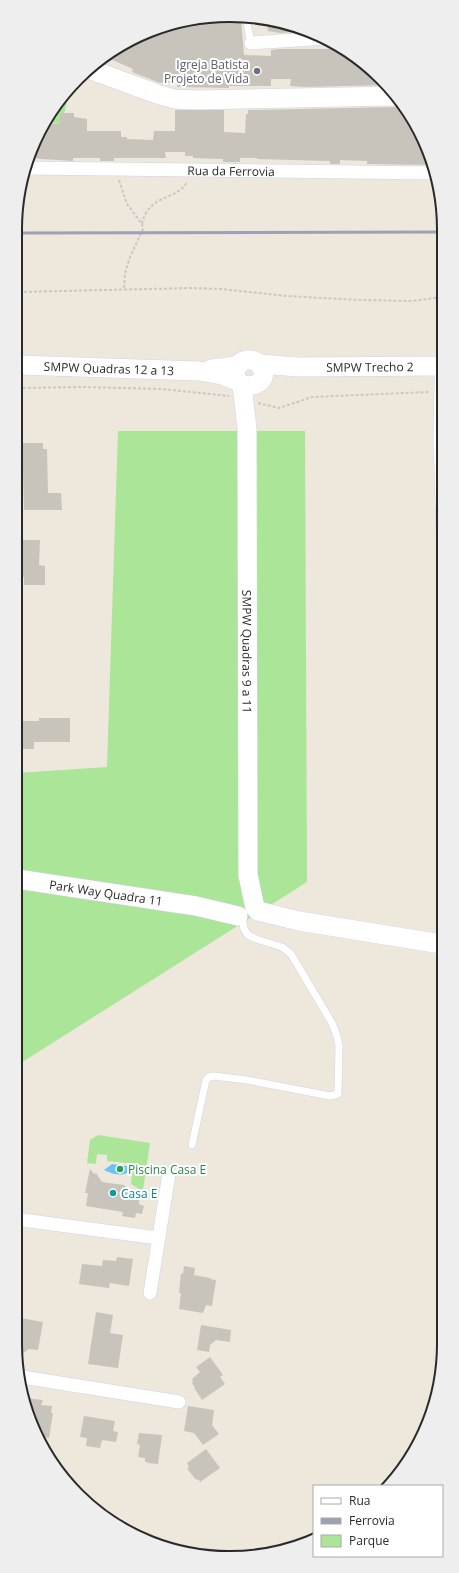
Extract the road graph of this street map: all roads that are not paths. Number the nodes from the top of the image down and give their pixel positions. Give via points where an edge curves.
1 (247, 23) edge
2 (311, 39) edge
3 (251, 43) joint
4 (95, 71) edge
5 (388, 96) edge
6 (31, 168) edge
7 (429, 173) edge
8 (22, 365) edge
9 (437, 366) edge
10 (249, 376) junction
11 (22, 880) edge
12 (247, 913) junction
13 (437, 943) edge
14 (192, 1145) dead end
15 (169, 1174) dead end
16 (22, 1220) edge
17 (158, 1238) junction
18 (150, 1292) dead end
19 (25, 1377) edge
20 (179, 1402) dead end

1 - 3 lane
2 - 3 street
4 - 5 street via 174,99
6 - 7 street, Rua da Ferrovia
8 - 10 street, SMPW Quadras 12 a 13 via 199,371
9 - 10 street, SMPW Trecho 2 via 298,367
10 - 12 street, SMPW Quadras 9 a 11 via 244,400 247,429
11 - 12 street, Park Way Quadra 11
12 - 13 street, Park Way Quadra 11
12 - 14 lane via 244,930 248,935 282,947 291,954 332,1023 338,1046 338,1094 330,1096 247,1080 209,1077 206,1080
15 - 17 street
16 - 17 street
17 - 18 street
19 - 20 street

